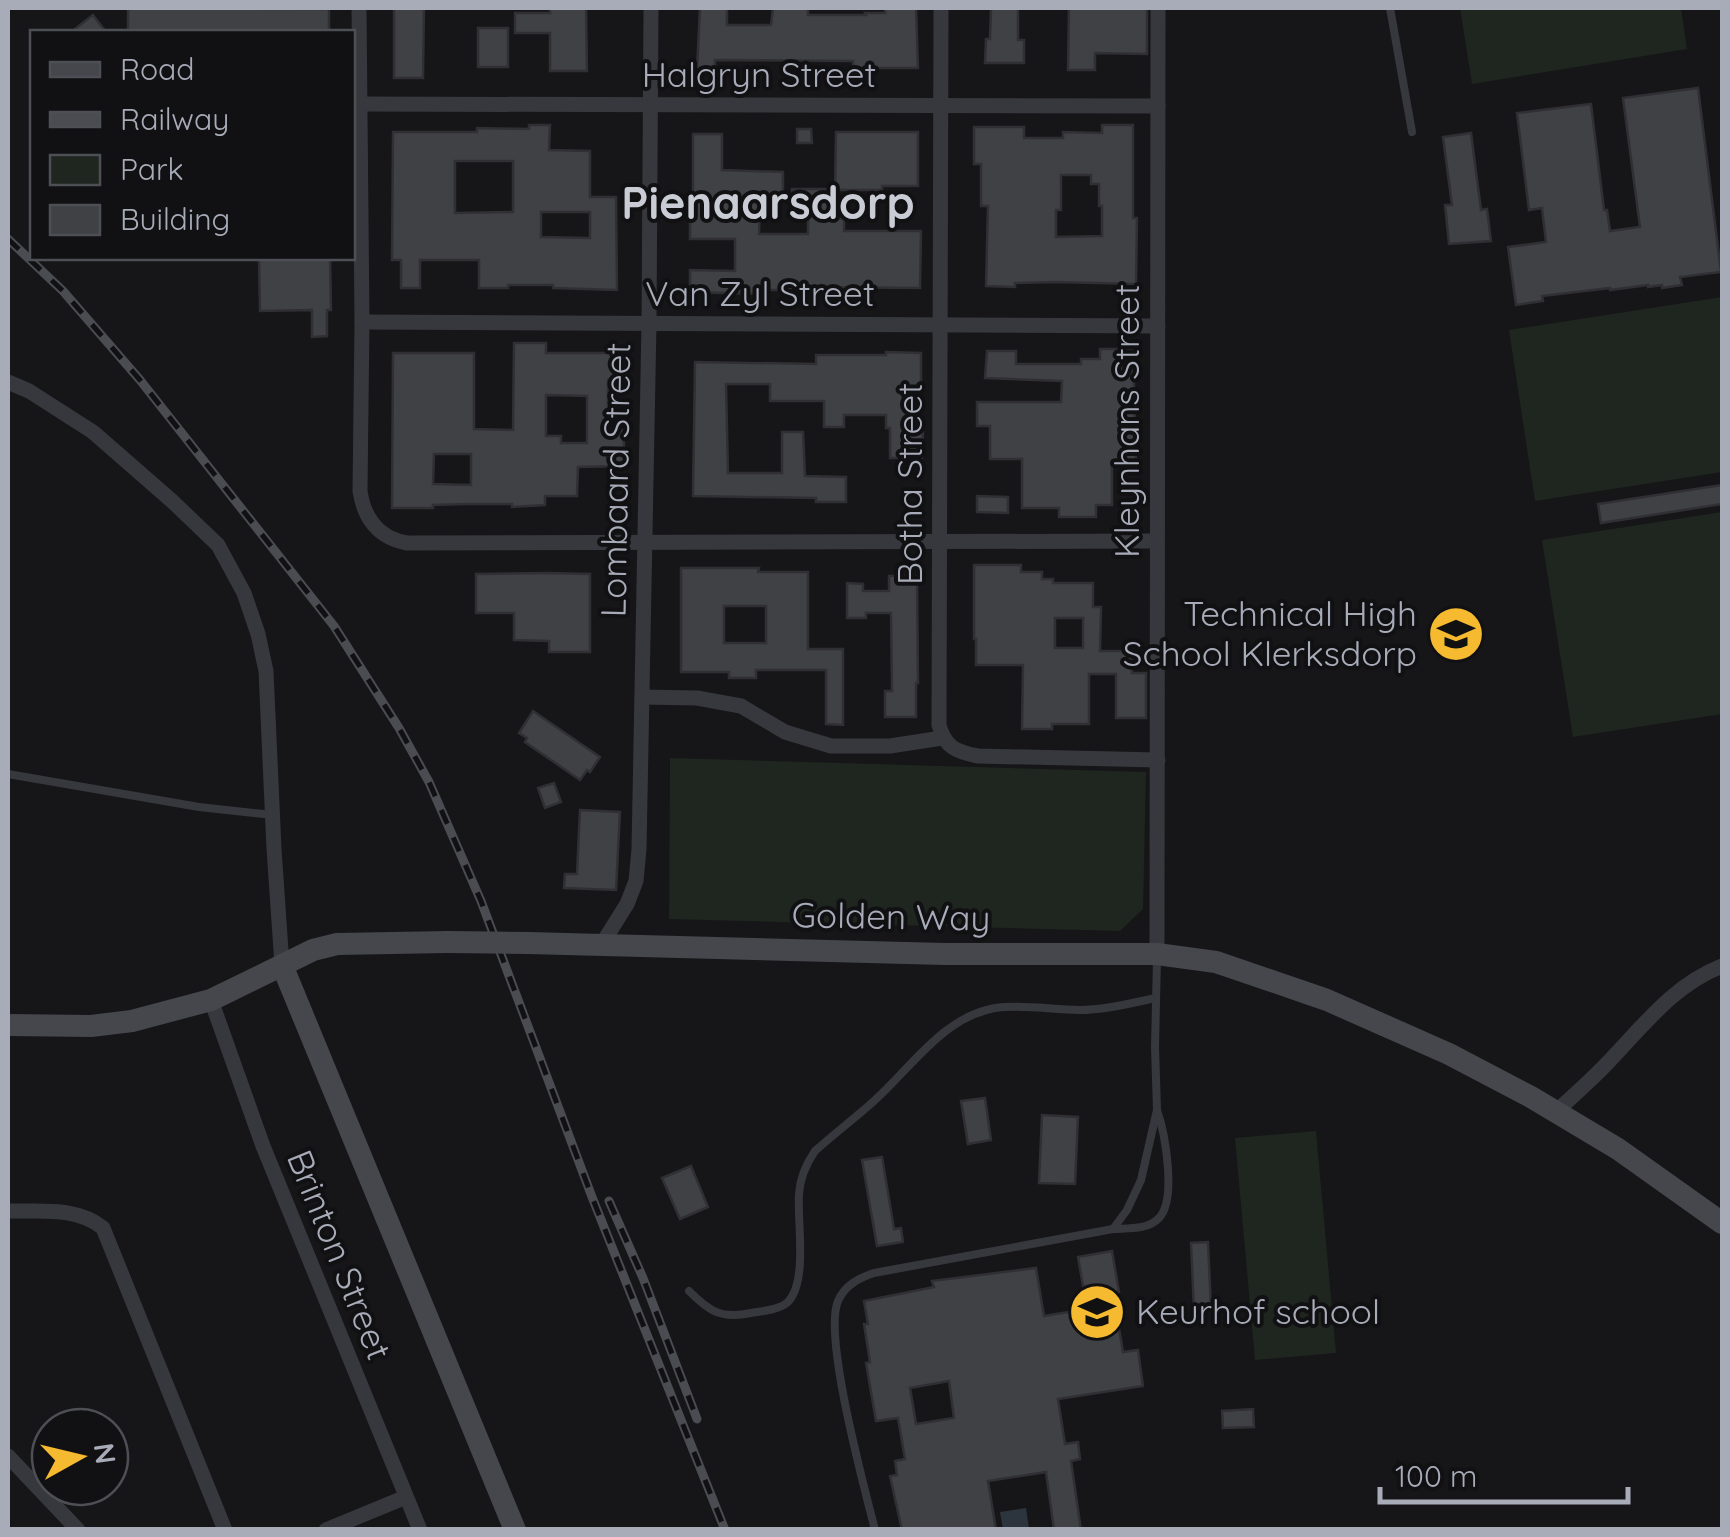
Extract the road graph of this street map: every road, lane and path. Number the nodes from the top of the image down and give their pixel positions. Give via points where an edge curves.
1 (359, 8) edge
2 (651, 8) edge
3 (941, 8) edge
4 (1158, 8) edge
5 (1390, 8) edge
6 (356, 104) edge
7 (651, 105) junction
8 (939, 106) junction
9 (1158, 106) junction
10 (1412, 132) dead end
11 (362, 322) junction
12 (649, 323) junction
13 (940, 324) junction
14 (1158, 326) junction
15 (8, 382) edge
16 (645, 540) junction
17 (940, 540) junction
18 (1157, 540) junction
19 (642, 697) junction
20 (942, 738) junction
21 (1158, 760) junction
22 (8, 774) edge
23 (273, 816) junction
24 (602, 944) junction
25 (1157, 954) junction
26 (282, 965) junction
27 (1722, 966) edge
28 (1156, 998) junction
29 (212, 1000) junction
30 (8, 1025) edge
31 (1157, 1110) junction
32 (1556, 1111) junction
33 (8, 1211) edge
34 (1722, 1223) edge
35 (1113, 1230) junction
36 (689, 1291) dead end
37 (8, 1456) edge
38 (406, 1498) junction
39 (78, 1530) edge
40 (225, 1530) edge
41 (326, 1530) edge
42 (420, 1530) edge
43 (514, 1530) edge
44 (874, 1530) edge

1 - 6 street
2 - 7 street, Lombaard Street
3 - 8 street, Botha Street
4 - 9 street, Kleynhans Street
5 - 10 lane
6 - 7 street, Halgryn Street
6 - 11 street
7 - 8 street, Halgryn Street
7 - 12 street, Lombaard Street
8 - 9 street, Halgryn Street
8 - 13 street, Botha Street
9 - 14 street, Kleynhans Street
11 - 12 street, Van Zyl Street
11 - 16 street via 360,491 371,522 407,542
12 - 13 street, Van Zyl Street
12 - 16 street, Lombaard Street
13 - 14 street, Van Zyl Street
13 - 17 street, Botha Street
14 - 18 street, Kleynhans Street
15 - 23 street via 93,432 218,546 244,592 266,671
16 - 17 street
16 - 19 street, Lombaard Street
17 - 18 street
17 - 20 street, Botha Street
18 - 21 street, Kleynhans Street
19 - 20 street via 741,706 785,732 831,746
19 - 24 street, Lombaard Street via 636,881
20 - 21 street via 978,756
21 - 25 street, Kleynhans Street
22 - 23 lane
23 - 26 street
24 - 25 street, Golden Way
24 - 26 street, Golden Way, bridge via 337,944
25 - 28 lane
25 - 32 street, Golden Way via 1216,962 1327,1000
26 - 29 street, Golden Way
26 - 43 street
27 - 32 street via 1674,993
28 - 31 lane
28 - 36 lane via 1082,1010 998,1008 948,1028 808,1162 799,1193 798,1274 789,1301 729,1315 712,1312
29 - 30 street, Golden Way via 132,1021
29 - 38 street, Brinton Street via 262,1146
31 - 35 lane via 1141,1180
31 - 35 lane via 1167,1146 1164,1210 1149,1224
32 - 34 street, Golden Way
33 - 40 street via 79,1214 103,1228
35 - 44 lane via 874,1274 843,1292 834,1316 836,1338
37 - 39 street
38 - 41 street
38 - 42 street, Brinton Street

